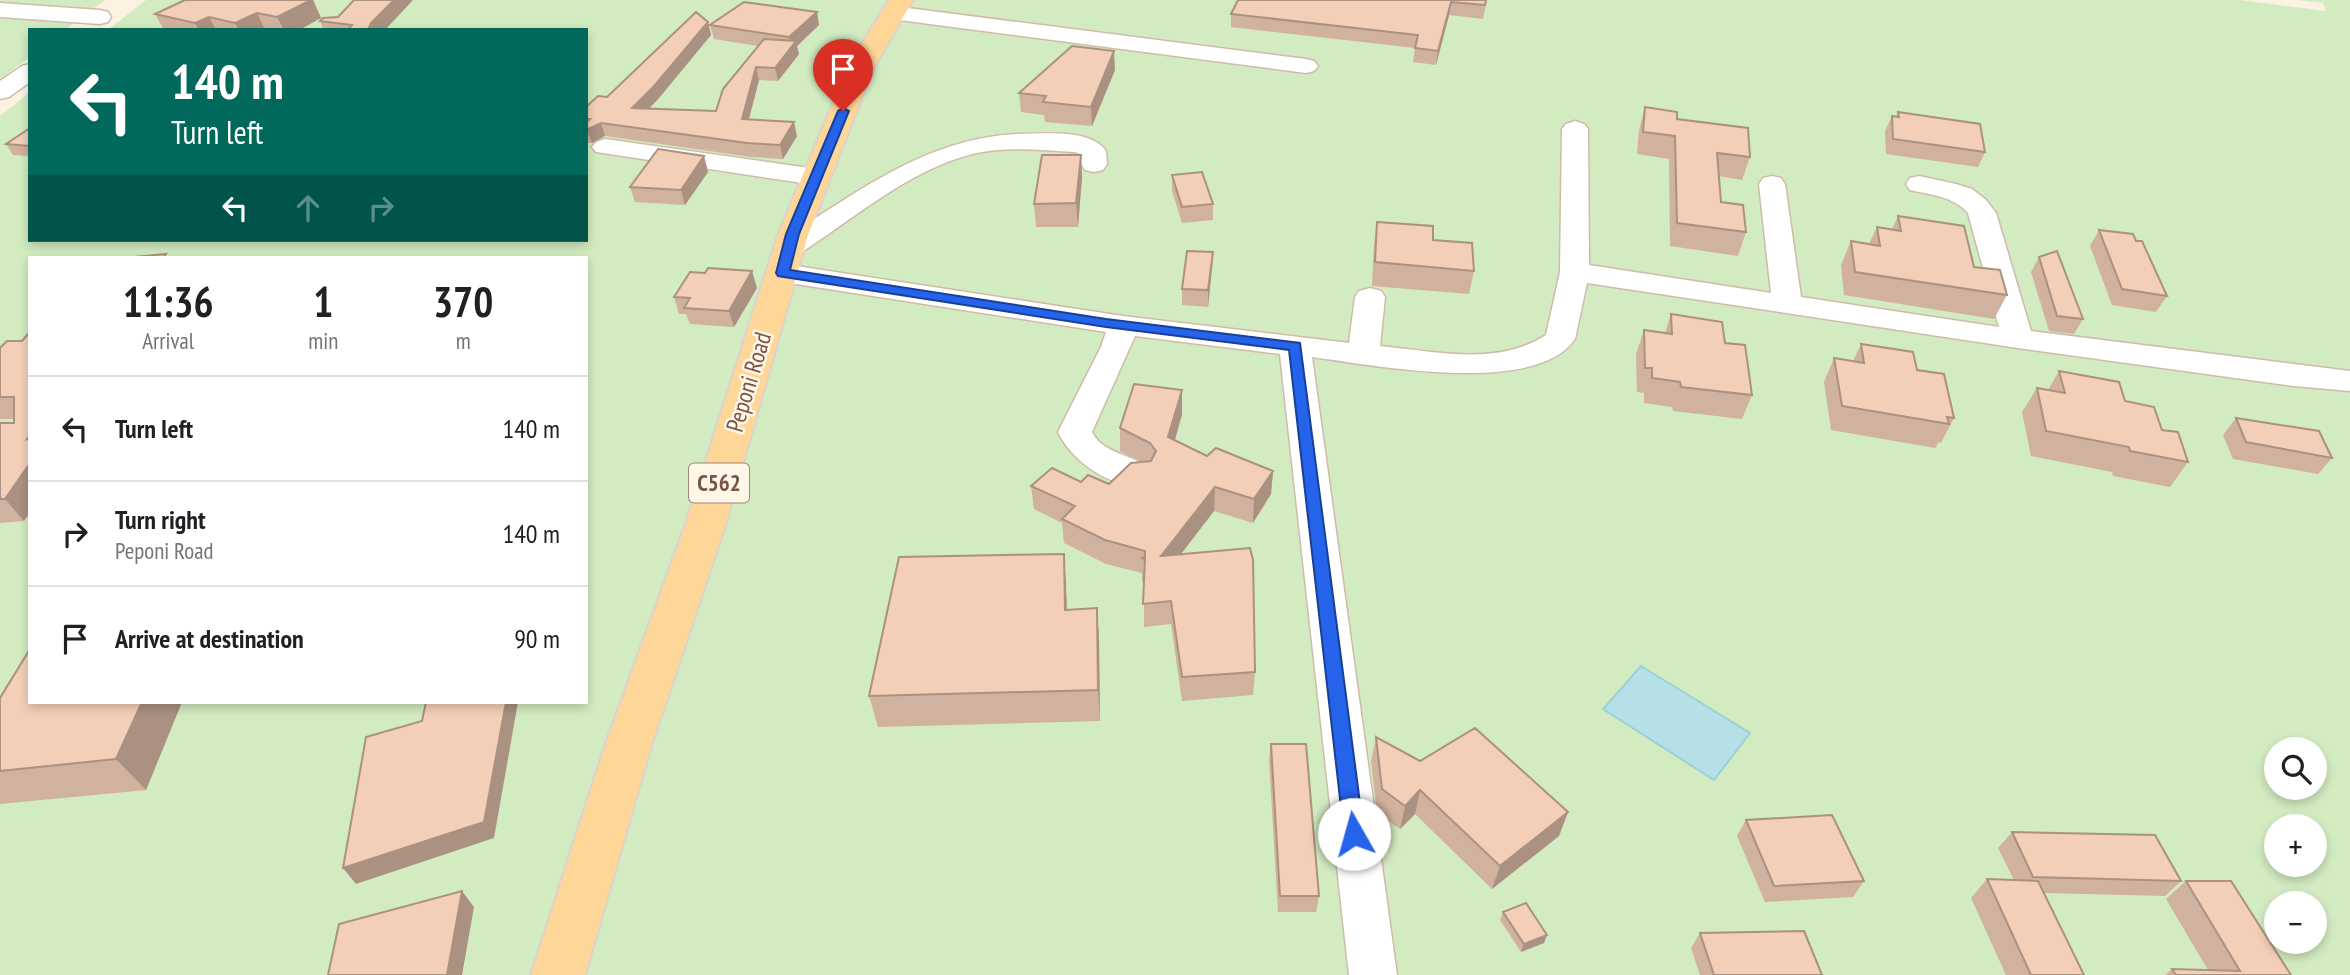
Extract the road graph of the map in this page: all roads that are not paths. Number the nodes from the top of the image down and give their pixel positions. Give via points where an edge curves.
1 (896, 7) edge
2 (0, 10) edge
3 (100, 18) edge
4 (1306, 66) dead end
5 (28, 72) edge
6 (0, 92) edge
7 (1575, 129) dead end
8 (605, 148) dead end
9 (1094, 164) dead end
10 (816, 177) junction
11 (1772, 184) dead end
12 (1919, 184) dead end
13 (786, 261) junction
14 (1575, 272) junction
15 (1370, 297) dead end
16 (1787, 304) junction
17 (1123, 325) junction
18 (2018, 339) junction
19 (1295, 346) junction
20 (1363, 354) junction
21 (2350, 381) edge
22 (1137, 475) edge
23 (558, 975) edge
24 (1373, 975) edge

1 - 4 street
1 - 10 main road, Peponi Road / C562 via 861,67
2 - 3 street
5 - 6 street
7 - 14 street
8 - 10 street
9 - 13 street via 1093,151 1075,144 963,149 922,165
10 - 13 main road, Peponi Road / C562
11 - 16 street
12 - 18 street via 1956,192 1976,202
13 - 17 street
13 - 23 main road, Peponi Road / C562
14 - 16 street
14 - 20 street via 1560,339 1541,352 1485,365
15 - 20 street
16 - 18 street
17 - 19 street
17 - 22 street via 1075,432 1080,445 1095,459
18 - 21 street
19 - 20 street
19 - 24 street

